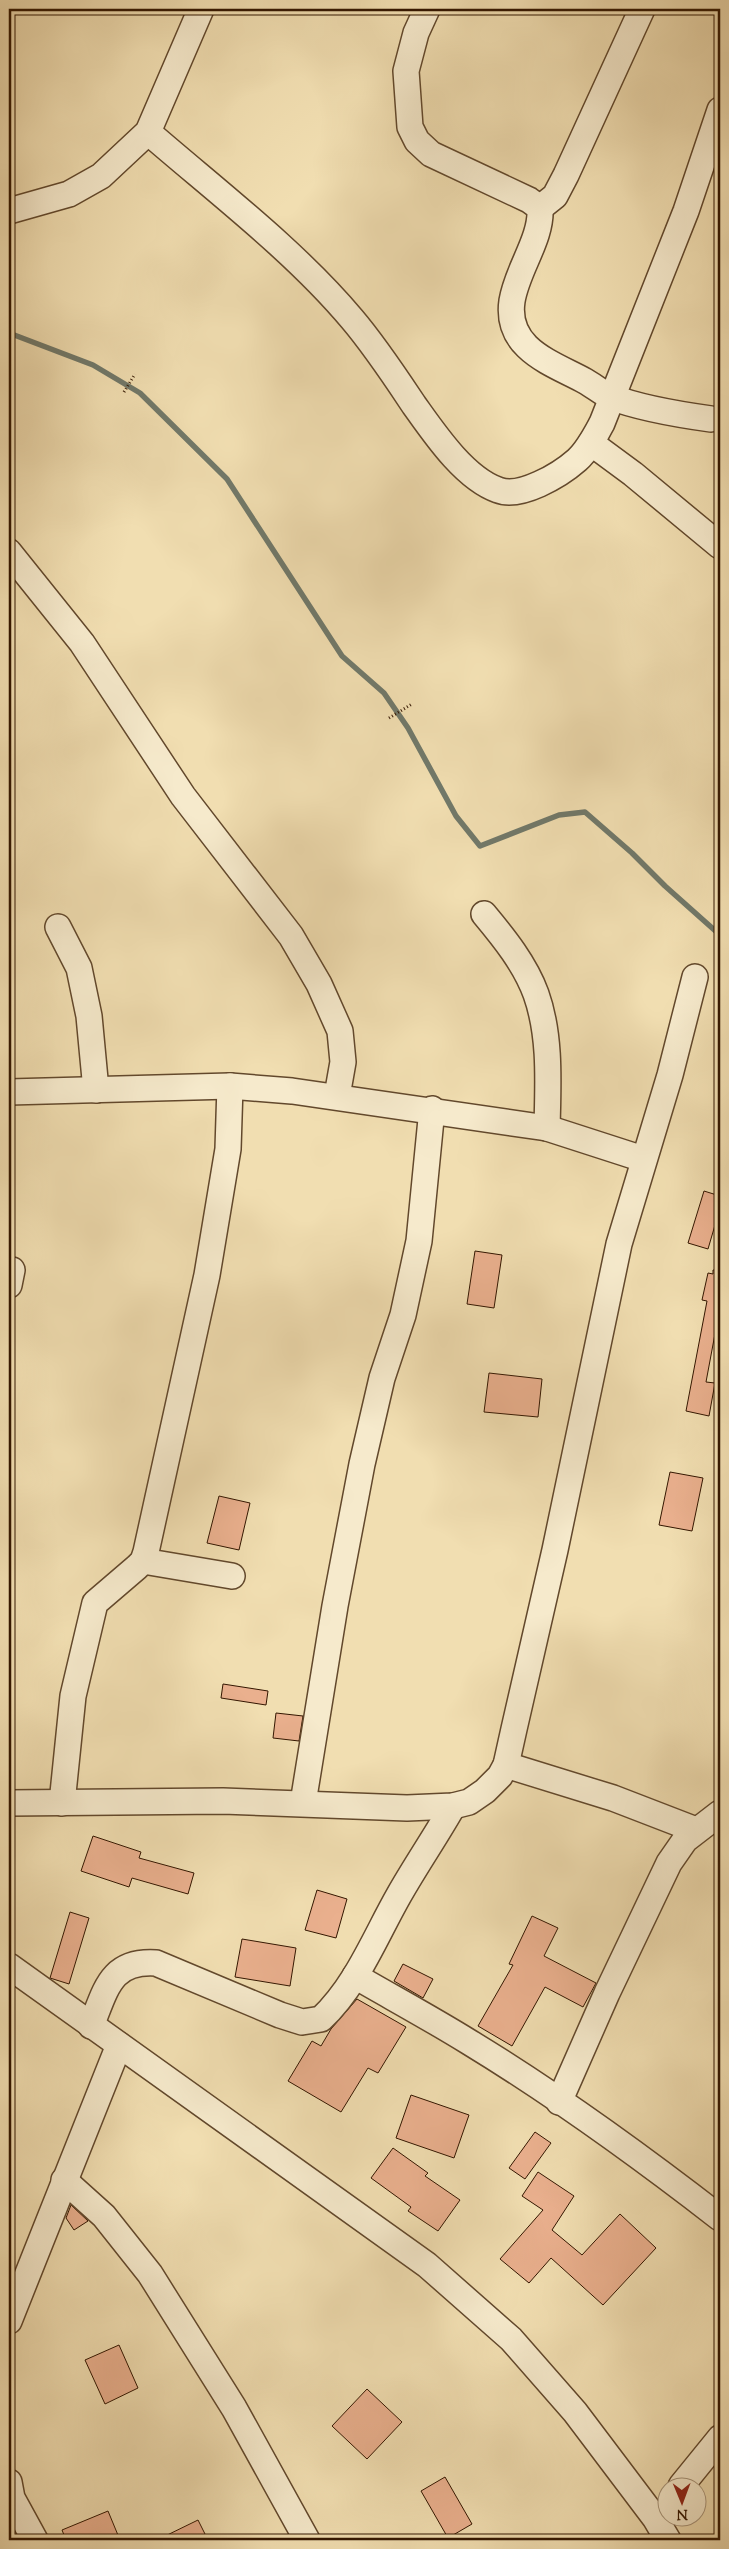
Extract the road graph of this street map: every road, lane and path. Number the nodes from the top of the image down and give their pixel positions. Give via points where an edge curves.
1 (201, 9) edge
2 (427, 9) edge
3 (642, 9) edge
4 (720, 110) edge
5 (148, 132) junction
6 (540, 208) junction
7 (9, 211) edge
8 (134, 374) dead end
9 (124, 392) dead end
10 (611, 397) junction
11 (711, 418) dead end
12 (591, 443) junction
13 (720, 546) edge
14 (9, 552) edge
15 (412, 704) dead end
16 (389, 718) dead end
17 (484, 914) dead end
18 (58, 928) dead end
19 (695, 977) dead end
20 (230, 1086) junction
21 (96, 1090) junction
22 (9, 1092) edge
23 (337, 1096) junction
24 (432, 1110) junction
25 (547, 1128) junction
26 (643, 1159) junction
27 (143, 1561) junction
28 (232, 1576) dead end
29 (506, 1765) junction
30 (9, 1803) edge
31 (62, 1803) junction
32 (303, 1803) junction
33 (453, 1806) junction
34 (720, 1813) edge
35 (696, 1830) junction
36 (9, 1966) edge
37 (355, 1976) junction
38 (91, 2026) junction
39 (119, 2046) junction
40 (559, 2102) junction
41 (64, 2180) junction
42 (720, 2218) edge
43 (9, 2321) edge
44 (720, 2438) edge
45 (689, 2476) edge
46 (9, 2482) edge
47 (656, 2505) edge
48 (665, 2526) edge
49 (35, 2540) edge
50 (307, 2540) edge
51 (668, 2540) edge

1 - 5 street
2 - 6 street via 406,71 410,127 417,141 431,154
3 - 6 street via 566,175 555,196
4 - 10 street via 661,276
5 - 7 street via 101,176 69,194
5 - 12 street via 321,286 378,352 443,446 479,478 498,490 513,492 529,488 577,460
6 - 10 street via 541,222 518,274 512,303 513,322 520,339 538,358
8 - 9 path
10 - 11 street via 684,415
10 - 12 street
12 - 13 street
14 - 23 street via 82,642 183,796 291,936 319,984 340,1031 343,1062
15 - 16 path
17 - 25 street via 510,946 536,994 545,1036
18 - 21 street via 79,968 89,1016
19 - 26 street via 670,1075
20 - 21 street
20 - 23 street
20 - 27 street via 228,1149 208,1275
21 - 22 street
23 - 24 street
24 - 25 street
24 - 32 street via 419,1241 403,1315 382,1378 362,1464 333,1615
25 - 26 street
26 - 29 street via 619,1244
27 - 28 street
27 - 31 street via 95,1603 73,1696
29 - 33 street via 485,1791 469,1802
29 - 35 street via 613,1798
30 - 31 street
31 - 32 street
32 - 33 street via 407,1808
33 - 37 street via 400,1892
34 - 35 street
35 - 40 street via 670,1863
36 - 38 street
37 - 38 street via 322,2019 302,2022 280,2016 156,1963 126,1965 107,1988
37 - 40 street via 470,2042
38 - 39 street
39 - 41 street
39 - 47 street via 427,2264 511,2339
40 - 42 street
41 - 43 street
41 - 50 street via 104,2216 154,2281 234,2408
44 - 45 street
46 - 49 street via 12,2498
48 - 51 street

